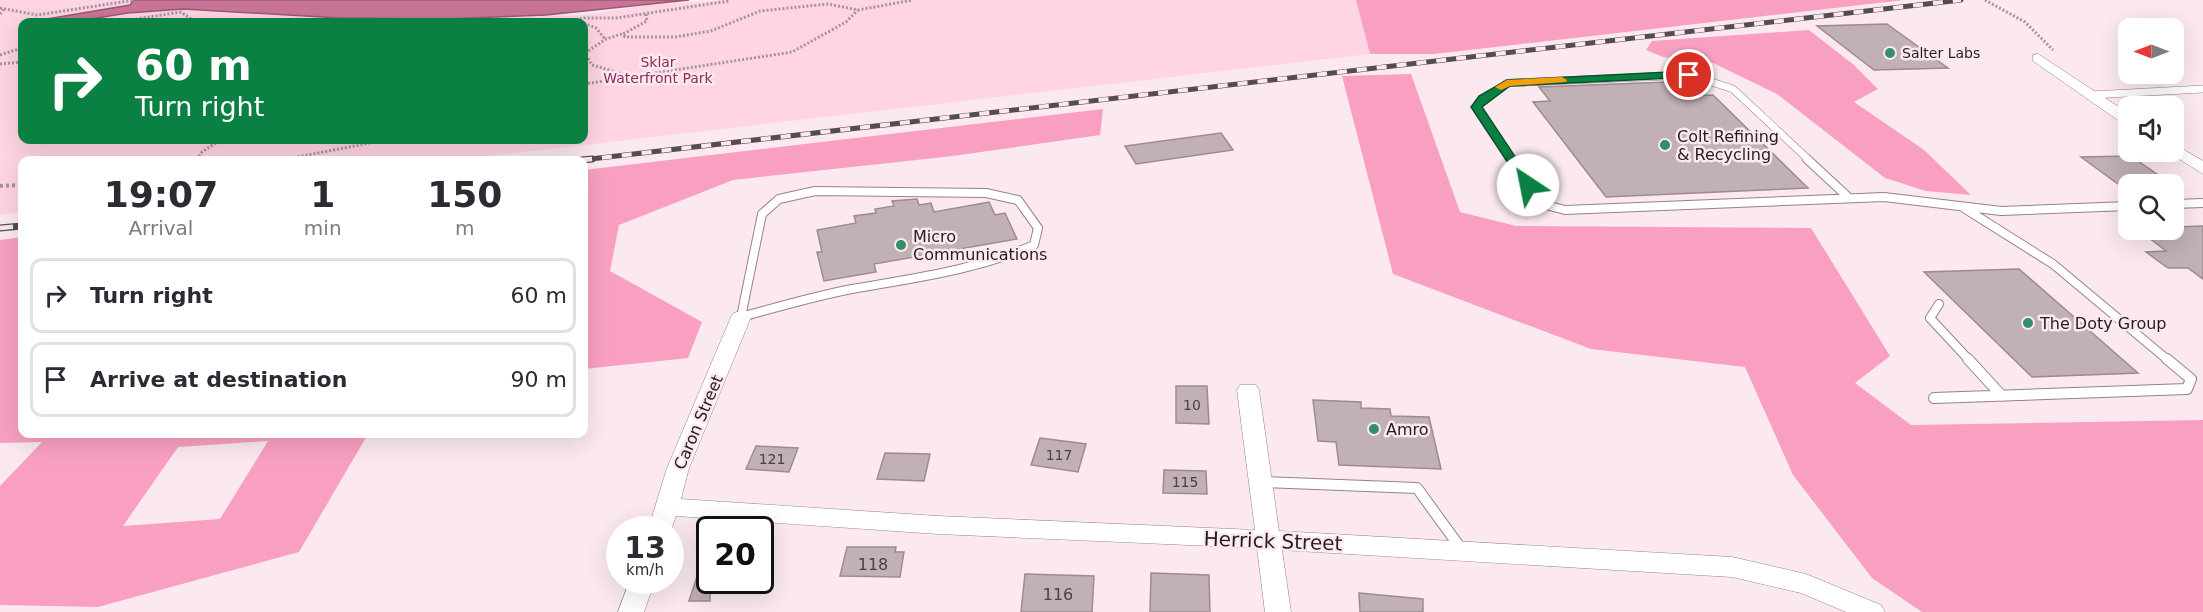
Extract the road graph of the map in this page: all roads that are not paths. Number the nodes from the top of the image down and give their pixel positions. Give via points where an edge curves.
1 (2043, 62) road end
2 (2203, 88) edge
3 (2091, 95) junction
4 (2118, 113) edge
5 (2184, 156) edge
6 (2203, 169) edge
7 (1849, 198) junction
8 (2203, 203) edge
9 (2184, 204) edge
10 (2118, 206) edge
11 (1962, 207) junction
12 (1939, 304) dead end
13 (741, 316) junction
14 (1248, 390) dead end
15 (2002, 396) junction
16 (1934, 398) dead end
17 (1261, 482) junction
18 (664, 516) edge
19 (684, 519) edge
20 (1270, 542) junction
21 (1462, 550) junction
22 (638, 594) edge
23 (632, 612) edge
24 (1278, 612) edge
25 (1872, 612) edge

1 - 3 street
2 - 3 lane
3 - 4 street
5 - 6 street
7 - 7 lane via 1565,210 1542,204 1476,107 1507,83 1689,75 1704,78 1733,89
7 - 11 lane via 1884,197
8 - 9 lane
10 - 11 lane via 2001,212
11 - 15 lane via 2052,264 2191,379 2187,389
12 - 15 lane via 1930,318
13 - 13 lane via 762,214 768,205 785,196 815,191 987,193 1018,200 1038,228 1035,244 1011,256
13 - 18 street, Caron Street via 678,468
14 - 17 street
15 - 16 lane
17 - 20 street
17 - 21 lane via 1417,488
19 - 20 street, Herrick Street via 938,525
20 - 21 street, Herrick Street
20 - 24 street
21 - 25 street, Herrick Street via 1732,567 1806,584
22 - 23 street

